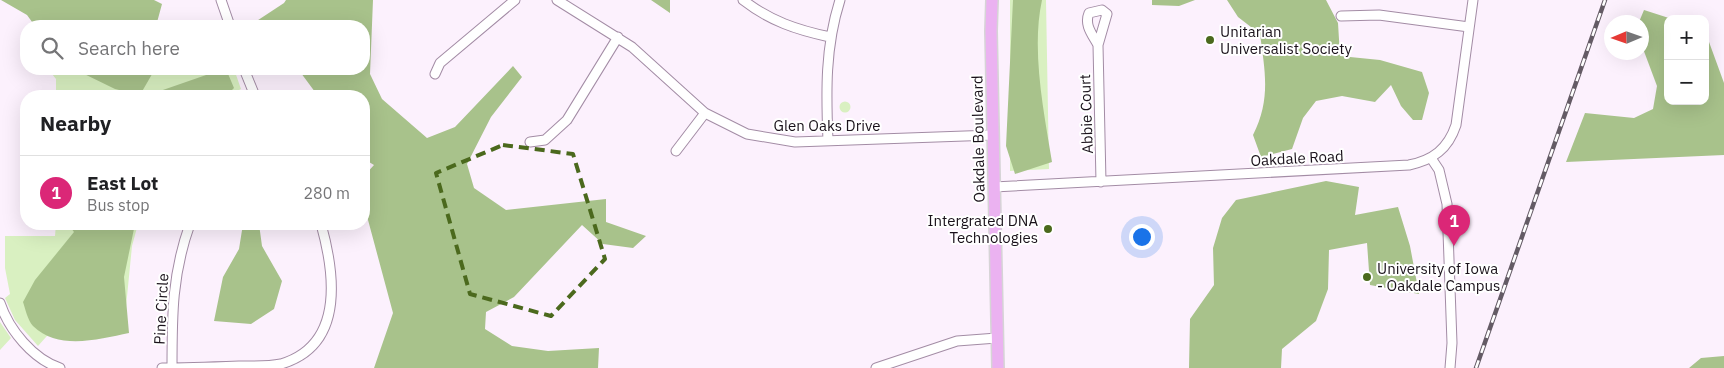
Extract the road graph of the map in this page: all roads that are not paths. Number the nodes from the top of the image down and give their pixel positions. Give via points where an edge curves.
1 (221, 0) edge
2 (515, 0) edge
3 (557, 0) edge
4 (743, 0) edge
5 (840, 0) edge
6 (992, 0) edge
7 (1473, 0) edge
8 (1341, 16) dead end
9 (228, 20) edge
10 (1469, 27) junction
11 (618, 37) junction
12 (830, 37) junction
13 (1098, 45) dead end
14 (435, 74) dead end
15 (246, 75) edge
16 (253, 90) edge
17 (705, 112) junction
18 (993, 134) junction
19 (828, 141) junction
20 (530, 142) dead end
21 (676, 151) dead end
22 (1431, 158) junction
23 (1102, 182) junction
24 (994, 187) junction
25 (188, 230) edge
26 (322, 230) edge
27 (0, 303) edge
28 (997, 338) junction
29 (60, 368) edge
30 (162, 368) edge
31 (172, 368) edge
32 (876, 368) edge
33 (998, 368) edge
34 (1450, 368) edge

1 - 9 street
2 - 14 street via 440,62
3 - 11 street, Glen Oaks Drive
4 - 12 street via 789,27
5 - 12 street
6 - 18 main road, Oakdale Boulevard
7 - 10 street, Oakdale Road
8 - 10 street via 1379,15
10 - 22 street, Oakdale Road via 1456,125 1446,146
11 - 17 street, Glen Oaks Drive via 647,58
11 - 20 street via 567,120 545,140
12 - 19 street via 826,73
13 - 23 street, Abbie Court
15 - 16 street
17 - 19 street, Glen Oaks Drive via 732,128 762,139
17 - 21 street
18 - 19 street, Glen Oaks Drive
18 - 24 main road, Oakdale Boulevard
22 - 23 street, Oakdale Road via 1409,165
22 - 34 street via 1440,170 1447,204
23 - 24 street, Oakdale Road
24 - 28 main road, Oakdale Boulevard
25 - 31 street, Pine Circle via 173,288
26 - 31 street via 330,266 330,313 323,331 309,349 279,364
27 - 29 street via 14,329 38,357
28 - 32 street via 957,341
28 - 33 main road, Oakdale Boulevard
30 - 31 street

